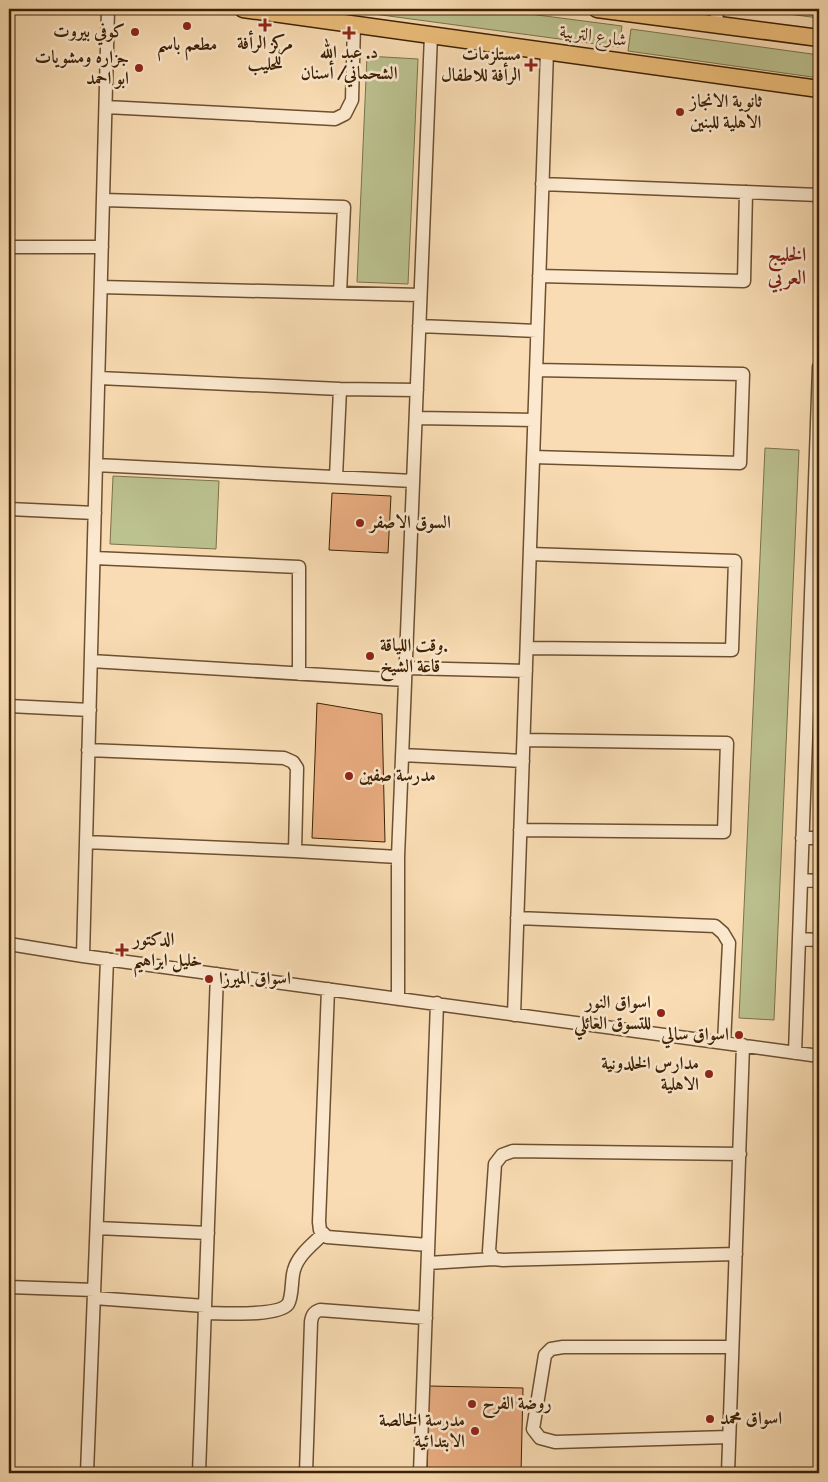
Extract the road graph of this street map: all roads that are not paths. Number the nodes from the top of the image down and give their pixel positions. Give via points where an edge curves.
1 (108, 9) edge
2 (243, 9) edge
3 (596, 9) edge
4 (635, 12) edge
5 (716, 17) edge
6 (354, 24) junction
7 (430, 35) junction
8 (819, 38) edge
9 (547, 51) junction
10 (819, 89) edge
11 (106, 107) junction
12 (542, 184) junction
13 (746, 192) junction
14 (819, 195) edge
15 (104, 200) junction
16 (9, 247) edge
17 (102, 247) junction
18 (539, 276) junction
19 (101, 287) junction
20 (340, 293) junction
21 (420, 295) junction
22 (419, 326) junction
23 (537, 330) junction
24 (819, 367) edge
25 (536, 370) junction
26 (98, 378) junction
27 (340, 389) junction
28 (417, 390) junction
29 (416, 418) junction
30 (534, 420) junction
31 (533, 457) junction
32 (96, 465) junction
33 (336, 477) junction
34 (413, 481) junction
35 (9, 509) edge
36 (95, 513) junction
37 (816, 534) edge
38 (530, 554) junction
39 (94, 558) junction
40 (527, 648) junction
41 (91, 661) junction
42 (526, 671) junction
43 (299, 674) junction
44 (406, 674) junction
45 (814, 680) edge
46 (9, 706) edge
47 (90, 710) junction
48 (524, 740) junction
49 (88, 750) junction
50 (402, 755) junction
51 (523, 761) junction
52 (520, 830) junction
53 (802, 838) junction
54 (819, 838) edge
55 (86, 842) junction
56 (295, 851) junction
57 (398, 857) junction
58 (801, 880) junction
59 (819, 881) edge
60 (518, 918) junction
61 (799, 939) junction
62 (819, 940) edge
63 (9, 944) edge
64 (83, 956) junction
65 (107, 959) junction
66 (217, 974) junction
67 (328, 989) junction
68 (398, 999) junction
69 (437, 1003) junction
70 (514, 1015) junction
71 (724, 1043) junction
72 (743, 1045) junction
73 (794, 1053) junction
74 (819, 1056) edge
75 (740, 1154) junction
76 (97, 1228) junction
77 (208, 1233) junction
78 (323, 1234) junction
79 (428, 1245) junction
80 (736, 1254) junction
81 (494, 1259) junction
82 (428, 1263) junction
83 (9, 1287) edge
84 (94, 1294) junction
85 (205, 1310) junction
86 (426, 1318) junction
87 (732, 1347) junction
88 (729, 1437) junction
89 (87, 1473) edge
90 (199, 1473) edge
91 (306, 1473) edge
92 (420, 1473) edge
93 (728, 1473) edge

1 - 11 street
2 - 6 main road, شارع التربية
3 - 4 main road, شارع التربية
4 - 5 main road, شارع التربية
5 - 8 main road, شارع التربية
6 - 7 main road, شارع التربية
6 - 11 street via 352,100 346,114 335,119
7 - 9 main road, شارع التربية
7 - 21 street
9 - 10 main road, شارع التربية
9 - 12 street
11 - 15 street
12 - 13 street
12 - 18 street
13 - 14 street
13 - 18 street via 744,281
15 - 17 street
15 - 20 street via 344,207
16 - 17 street
17 - 19 street
18 - 23 street
19 - 20 street
19 - 26 street
20 - 21 street
21 - 22 street
22 - 23 street
22 - 28 street
23 - 25 street
24 - 37 street
25 - 30 street
25 - 31 street via 743,374 740,463
26 - 27 street
26 - 32 street
27 - 28 street
27 - 33 street
28 - 29 street
29 - 30 street
29 - 34 street
30 - 31 street
31 - 38 street
32 - 33 street
32 - 36 street
33 - 34 street
34 - 44 street
35 - 36 street
36 - 39 street
37 - 45 street
38 - 40 street
38 - 40 street via 735,561 732,650
39 - 41 street
39 - 43 street via 299,567
40 - 42 street
41 - 43 street
41 - 47 street
42 - 44 street
42 - 48 street
43 - 44 street
44 - 50 street
45 - 53 street
46 - 47 street
47 - 49 street
48 - 51 street
48 - 52 street via 727,743 724,832
49 - 55 street
49 - 56 street via 284,758 293,762 297,768
50 - 51 street
50 - 57 street
51 - 52 street
52 - 60 street
53 - 54 street
53 - 58 street
55 - 56 street
55 - 64 street
56 - 57 street
57 - 68 street
58 - 59 street
58 - 61 street
60 - 70 street
60 - 71 street via 715,926 729,943
61 - 62 street
61 - 73 street
63 - 64 street
64 - 65 street
65 - 66 street
65 - 76 street
66 - 67 street
66 - 77 street
67 - 68 street
67 - 78 street via 319,1222
68 - 69 street
69 - 70 street
69 - 79 street
70 - 71 street
71 - 72 street
72 - 73 street
72 - 75 street
73 - 74 street
75 - 80 street
75 - 81 street via 513,1151 502,1155 495,1164 489,1251
76 - 77 street
76 - 84 street
77 - 85 street
78 - 79 street via 327,1237
78 - 85 street via 294,1268 290,1297 279,1310
79 - 82 street
80 - 81 street
80 - 87 street
81 - 82 street
82 - 86 street
83 - 84 street
84 - 85 street
84 - 89 street
85 - 90 street
86 - 91 street via 315,1312 311,1322
86 - 92 street
87 - 88 street
87 - 88 street via 551,1349 545,1355 532,1429 540,1438 555,1442
88 - 93 street

